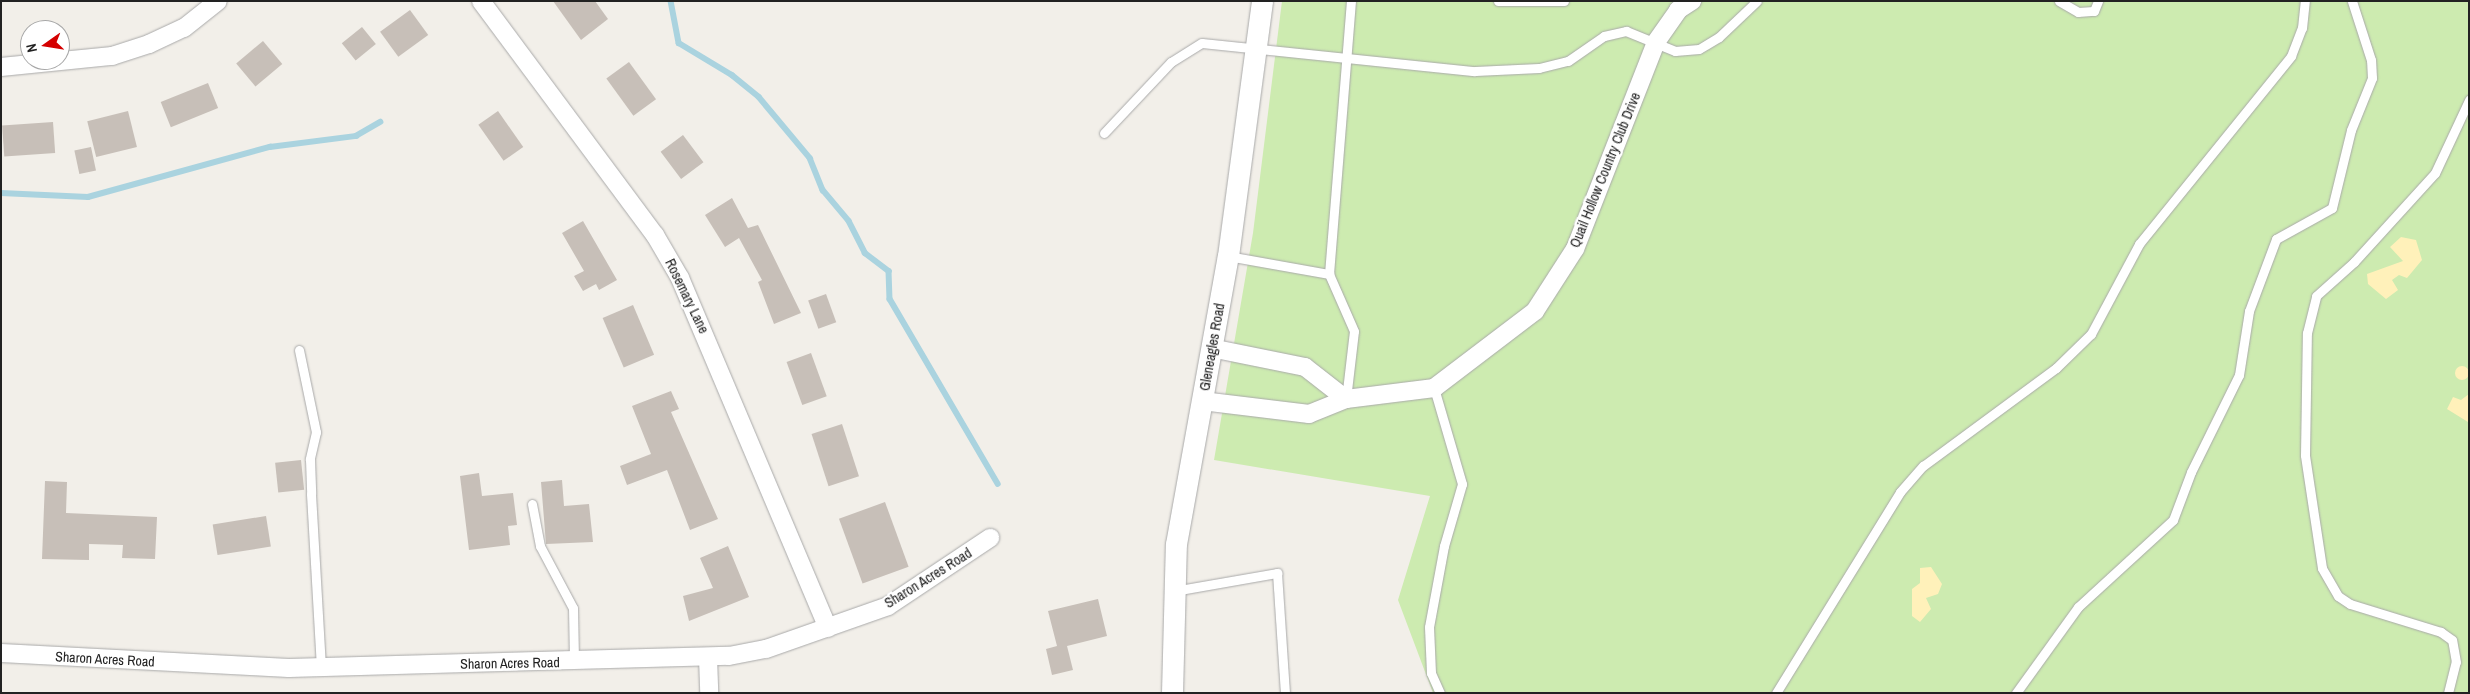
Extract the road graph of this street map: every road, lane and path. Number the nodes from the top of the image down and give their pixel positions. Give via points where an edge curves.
1 (218, 1) edge
2 (481, 1) edge
3 (1262, 1) edge
4 (1351, 1) edge
5 (1498, 1) edge
6 (1564, 1) edge
7 (1692, 1) edge
8 (1757, 1) edge
9 (2059, 1) edge
10 (2098, 1) edge
11 (2304, 1) edge
12 (2352, 1) edge
13 (1656, 42) junction
14 (1258, 47) junction
15 (1348, 61) junction
16 (1, 67) edge
17 (2469, 100) edge
18 (1104, 133) dead end
19 (1228, 256) junction
20 (1329, 274) junction
21 (1211, 348) junction
22 (299, 350) dead end
23 (1434, 388) junction
24 (1346, 399) junction
25 (1202, 401) junction
26 (532, 504) dead end
27 (990, 538) dead end
28 (1172, 591) junction
29 (828, 628) junction
30 (1, 653) edge
31 (708, 657) junction
32 (574, 661) junction
33 (321, 667) junction
34 (709, 693) edge
35 (1172, 693) edge
36 (1285, 693) edge
37 (1440, 693) edge
38 (1776, 693) edge
39 (2016, 693) edge
40 (2448, 693) edge

1 - 16 street via 184,28 112,56
2 - 29 street, Rosemary Lane via 656,236 680,278
3 - 14 street, Gleneagles Road
4 - 15 lane
5 - 6 lane
7 - 13 street, Quail Hollow Country Club Drive via 1678,10
8 - 13 lane via 1719,37 1699,49 1675,51
9 - 10 lane via 2078,12 2094,10
11 - 38 lane via 2302,28 2291,56 2139,244 2091,334 2056,368 1923,466 1900,492
12 - 39 lane via 2371,60 2372,78 2351,130 2332,208 2276,239 2249,311 2239,375 2191,472 2173,520 2078,607
13 - 15 lane via 1626,31 1604,36 1568,61 1539,68 1475,71
13 - 23 street, Quail Hollow Country Club Drive via 1575,250 1540,304
14 - 15 lane
14 - 18 lane via 1202,43 1171,62
14 - 19 street, Gleneagles Road
15 - 20 lane
17 - 40 lane via 2435,173 2354,262 2316,296 2307,333 2305,455 2322,568 2338,596 2350,604 2441,632 2452,640 2456,662
19 - 20 lane
19 - 21 street, Gleneagles Road
20 - 24 lane via 1354,331
21 - 24 street via 1305,367
21 - 25 street, Gleneagles Road
22 - 33 lane via 316,432 311,494
23 - 24 street
23 - 37 lane via 1462,484 1438,572 1430,627 1431,673
24 - 25 street via 1308,414
25 - 28 street, Gleneagles Road
26 - 32 lane via 540,546 573,608
27 - 29 street, Sharon Acres Road via 888,606
28 - 35 street, Gleneagles Road
28 - 36 lane via 1277,573
29 - 31 street, Sharon Acres Road via 766,649
30 - 33 street, Sharon Acres Road via 226,667
31 - 32 street, Sharon Acres Road
31 - 34 street
32 - 33 street, Sharon Acres Road

